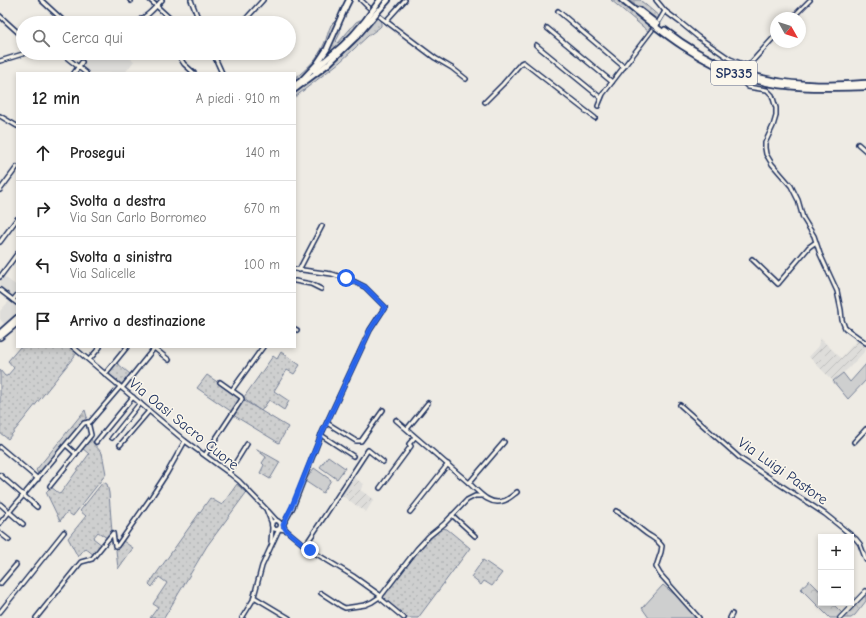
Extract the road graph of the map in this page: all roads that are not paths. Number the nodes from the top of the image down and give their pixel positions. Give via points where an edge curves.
1 (41, 0) edge
2 (150, 0) edge
3 (162, 0) edge
4 (191, 0) edge
5 (262, 0) edge
6 (349, 0) edge
7 (361, 0) edge
8 (380, 0) edge
9 (387, 0) edge
10 (405, 0) edge
11 (622, 0) edge
12 (627, 0) edge
13 (656, 0) edge
14 (810, 0) edge
15 (156, 6) junction
16 (558, 11) dead end
17 (665, 11) junction
18 (798, 12) edge
19 (0, 16) edge
20 (58, 16) edge
21 (145, 16) edge
22 (167, 16) edge
23 (197, 16) edge
24 (248, 16) edge
25 (386, 21) junction
26 (659, 21) dead end
27 (547, 28) dead end
28 (652, 30) dead end
29 (16, 31) edge
30 (355, 35) junction
31 (770, 42) edge
32 (536, 45) dead end
33 (16, 56) edge
34 (70, 60) edge
35 (181, 60) edge
36 (216, 60) edge
37 (0, 61) edge
38 (82, 62) dead end
39 (748, 65) junction
40 (79, 67) junction
41 (624, 67) junction
42 (748, 71) dead end
43 (75, 72) edge
44 (85, 72) edge
45 (193, 72) edge
46 (222, 72) edge
47 (466, 79) dead end
48 (302, 80) junction
49 (612, 82) junction
50 (745, 82) dead end
51 (866, 83) edge
52 (296, 84) edge
53 (866, 87) edge
54 (296, 88) edge
55 (601, 98) junction
56 (485, 102) dead end
57 (598, 106) dead end
58 (0, 116) edge
59 (595, 118) dead end
60 (4, 119) junction
61 (0, 124) edge
62 (16, 125) edge
63 (858, 144) dead end
64 (866, 152) edge
65 (16, 168) edge
66 (0, 190) edge
67 (16, 220) edge
68 (322, 226) dead end
69 (0, 242) edge
70 (816, 242) junction
71 (16, 255) edge
72 (752, 259) dead end
73 (297, 269) edge
74 (0, 277) edge
75 (296, 281) edge
76 (320, 289) dead end
77 (0, 290) edge
78 (16, 296) edge
79 (13, 300) junction
80 (16, 302) edge
81 (16, 319) edge
82 (16, 324) edge
83 (0, 333) edge
84 (0, 338) edge
85 (866, 343) edge
86 (74, 348) edge
87 (99, 348) edge
88 (126, 348) edge
89 (153, 348) edge
90 (155, 348) edge
91 (262, 348) edge
92 (89, 360) junction
93 (169, 360) dead end
94 (105, 374) junction
95 (220, 382) dead end
96 (121, 387) junction
97 (232, 390) junction
98 (133, 398) junction
99 (140, 403) junction
100 (428, 403) dead end
101 (680, 405) dead end
102 (383, 410) dead end
103 (149, 411) junction
104 (396, 420) dead end
105 (88, 422) junction
106 (327, 424) junction
107 (407, 429) junction
108 (866, 429) edge
109 (321, 435) junction
110 (415, 437) junction
111 (112, 438) dead end
112 (185, 441) junction
113 (96, 442) dead end
114 (504, 442) dead end
115 (854, 442) dead end
116 (247, 444) dead end
117 (66, 445) junction
118 (120, 445) dead end
119 (0, 447) edge
120 (76, 454) junction
121 (205, 455) junction
122 (353, 456) dead end
123 (384, 462) dead end
124 (448, 464) junction
125 (229, 473) junction
126 (0, 475) edge
127 (38, 479) junction
128 (469, 483) junction
129 (50, 486) dead end
130 (380, 488) dead end
131 (517, 492) dead end
132 (24, 495) junction
133 (481, 496) junction
134 (0, 504) edge
135 (37, 507) dead end
136 (266, 509) junction
137 (616, 511) dead end
138 (9, 512) junction
139 (410, 512) dead end
140 (452, 515) junction
141 (0, 523) edge
142 (280, 523) junction
143 (24, 524) dead end
144 (272, 525) junction
145 (279, 529) junction
146 (286, 530) junction
147 (64, 532) dead end
148 (0, 533) edge
149 (475, 536) dead end
150 (9, 540) dead end
151 (270, 546) junction
152 (305, 546) junction
153 (866, 560) edge
154 (16, 565) dead end
155 (0, 584) edge
156 (866, 591) edge
157 (321, 593) dead end
158 (380, 596) junction
159 (254, 597) junction
160 (0, 612) edge
161 (732, 614) dead end
162 (36, 618) edge
163 (242, 618) edge
164 (288, 618) edge
165 (404, 618) edge
166 (699, 618) edge
167 (730, 618) edge
168 (840, 618) edge

1 - 20 street
2 - 15 street
3 - 15 street
4 - 23 street
5 - 24 street
6 - 48 highway via 323,56
7 - 25 street
8 - 30 highway, bridge
9 - 30 highway, bridge
10 - 25 street
11 - 53 highway, SP335 via 670,38 704,60 748,78 802,88
12 - 51 highway, SP335 via 688,46 730,69 775,81 804,84
13 - 17 street
14 - 18 street
15 - 21 street
15 - 22 street
16 - 41 street
17 - 26 street
17 - 39 street via 730,59
19 - 29 street
25 - 47 street
27 - 49 street
28 - 41 street
30 - 48 highway
30 - 54 highway via 328,64
31 - 39 street
32 - 55 street
33 - 37 street
34 - 40 street
35 - 45 street
36 - 46 street
38 - 40 street
39 - 42 street
40 - 43 street
40 - 44 street
41 - 49 street
48 - 52 highway
49 - 55 street
50 - 70 street via 748,87 767,90 772,96 776,116 765,142 766,154 791,186 803,218
55 - 57 street
56 - 59 street via 523,62
58 - 60 street
60 - 61 street
60 - 62 street
63 - 64 street
65 - 66 street
67 - 69 street
68 - 73 street
70 - 72 street via 778,284
70 - 85 street via 837,292 845,328
71 - 74 street
73 - 106 street via 351,280 365,287 385,307 370,330
75 - 76 street
77 - 79 street
78 - 79 street
79 - 80 street
81 - 83 highway
82 - 84 highway
86 - 92 street, Via Oasi Sacro Cuore
87 - 92 street
88 - 94 street
89 - 96 street
90 - 93 street
91 - 97 street
92 - 94 street, Via Oasi Sacro Cuore
94 - 96 street, Via Oasi Sacro Cuore
95 - 97 street
96 - 98 street, Via Oasi Sacro Cuore
96 - 105 street
97 - 121 street via 242,399
98 - 99 street, Via Oasi Sacro Cuore
98 - 113 street
99 - 103 street, Via Oasi Sacro Cuore
99 - 111 street
100 - 107 street
101 - 153 street, Via Luigi Pastore via 741,459 825,514 856,539
102 - 106 street via 361,440 356,441
103 - 112 street, Via Oasi Sacro Cuore
103 - 118 street
104 - 107 street
105 - 117 street via 84,423
105 - 120 street via 91,435
106 - 109 street
107 - 110 street
108 - 115 street
109 - 122 street
109 - 142 street via 292,506
110 - 124 street
110 - 130 street
112 - 121 street, Via Oasi Sacro Cuore
112 - 162 street via 156,490 117,546 113,532 92,558 81,562
114 - 128 street
116 - 125 street
117 - 120 street
117 - 127 street
119 - 127 street
120 - 129 street
121 - 125 street, Via Oasi Sacro Cuore
123 - 152 street via 368,450
124 - 128 street
124 - 139 street
125 - 136 street, Via Oasi Sacro Cuore
126 - 132 street
127 - 132 street
128 - 133 street
131 - 133 street via 507,500 499,502
132 - 135 street
132 - 138 street
133 - 140 street via 468,499
134 - 138 street
136 - 142 street
136 - 144 street, Via Oasi Sacro Cuore
137 - 166 street via 658,540 662,546 656,567
138 - 141 street
138 - 143 street
140 - 149 street
140 - 158 street via 417,549
142 - 144 street via 275,521
142 - 145 street
142 - 146 street
144 - 145 street
144 - 151 street, Via Oasi Sacro Cuore
145 - 146 street
145 - 151 street, Via Oasi Sacro Cuore
146 - 152 street
147 - 160 street
148 - 150 street
151 - 159 street, Via Oasi Sacro Cuore via 260,570
152 - 158 street
154 - 155 street
156 - 168 main road
157 - 158 street via 345,608 365,605
158 - 165 street
159 - 163 street, Via Oasi Sacro Cuore
159 - 164 street
161 - 167 street

